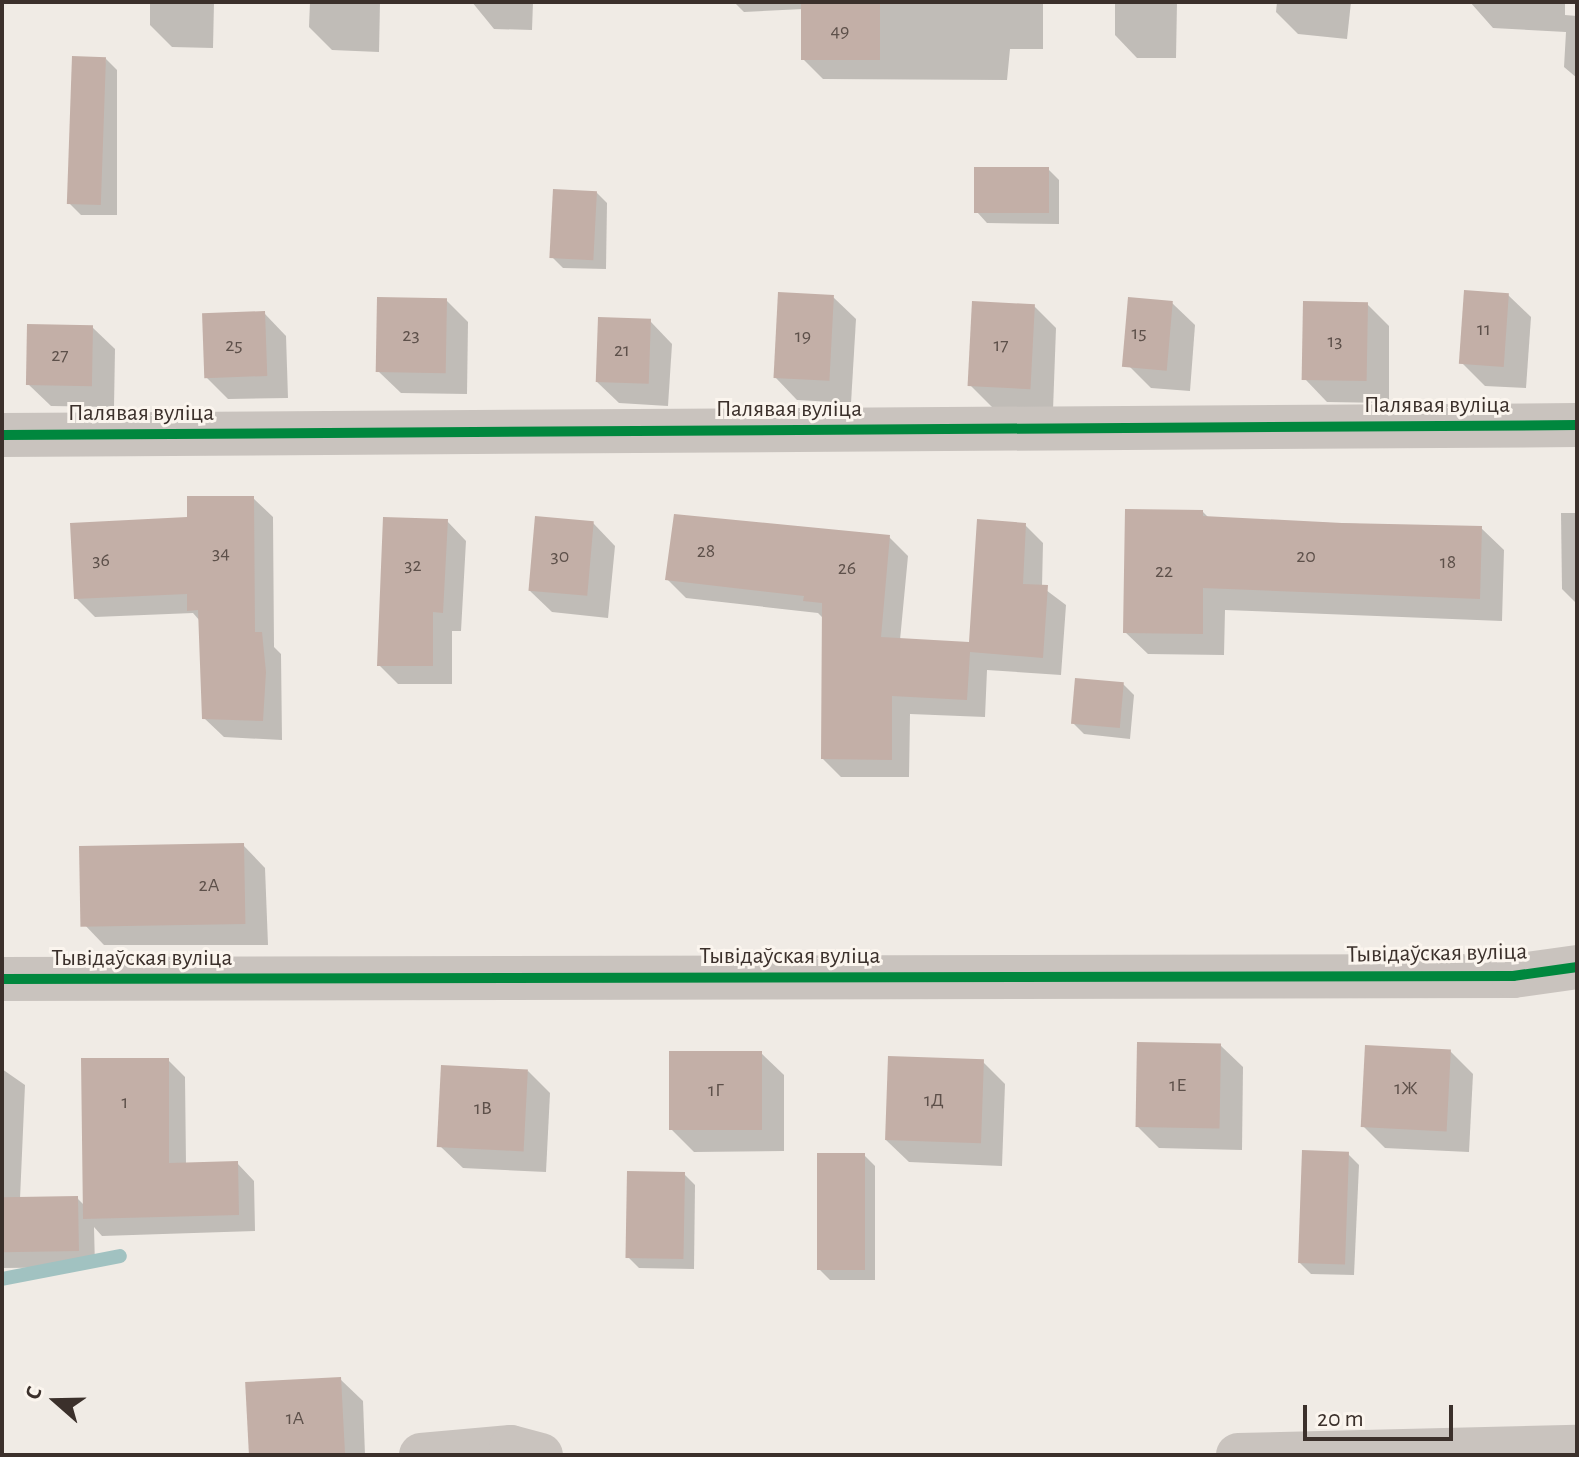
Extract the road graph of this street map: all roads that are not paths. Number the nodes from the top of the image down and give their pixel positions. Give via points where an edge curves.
1 (1577, 425) edge
2 (2, 435) edge
3 (1577, 967) edge
4 (2, 979) edge
5 (1577, 1447) edge
6 (421, 1455) edge
7 (541, 1455) edge
8 (1238, 1455) edge

1 - 2 street, Палявая вуліца
3 - 4 street, Тывідаўская вуліца via 1513,976
5 - 8 street
6 - 7 street via 511,1447

